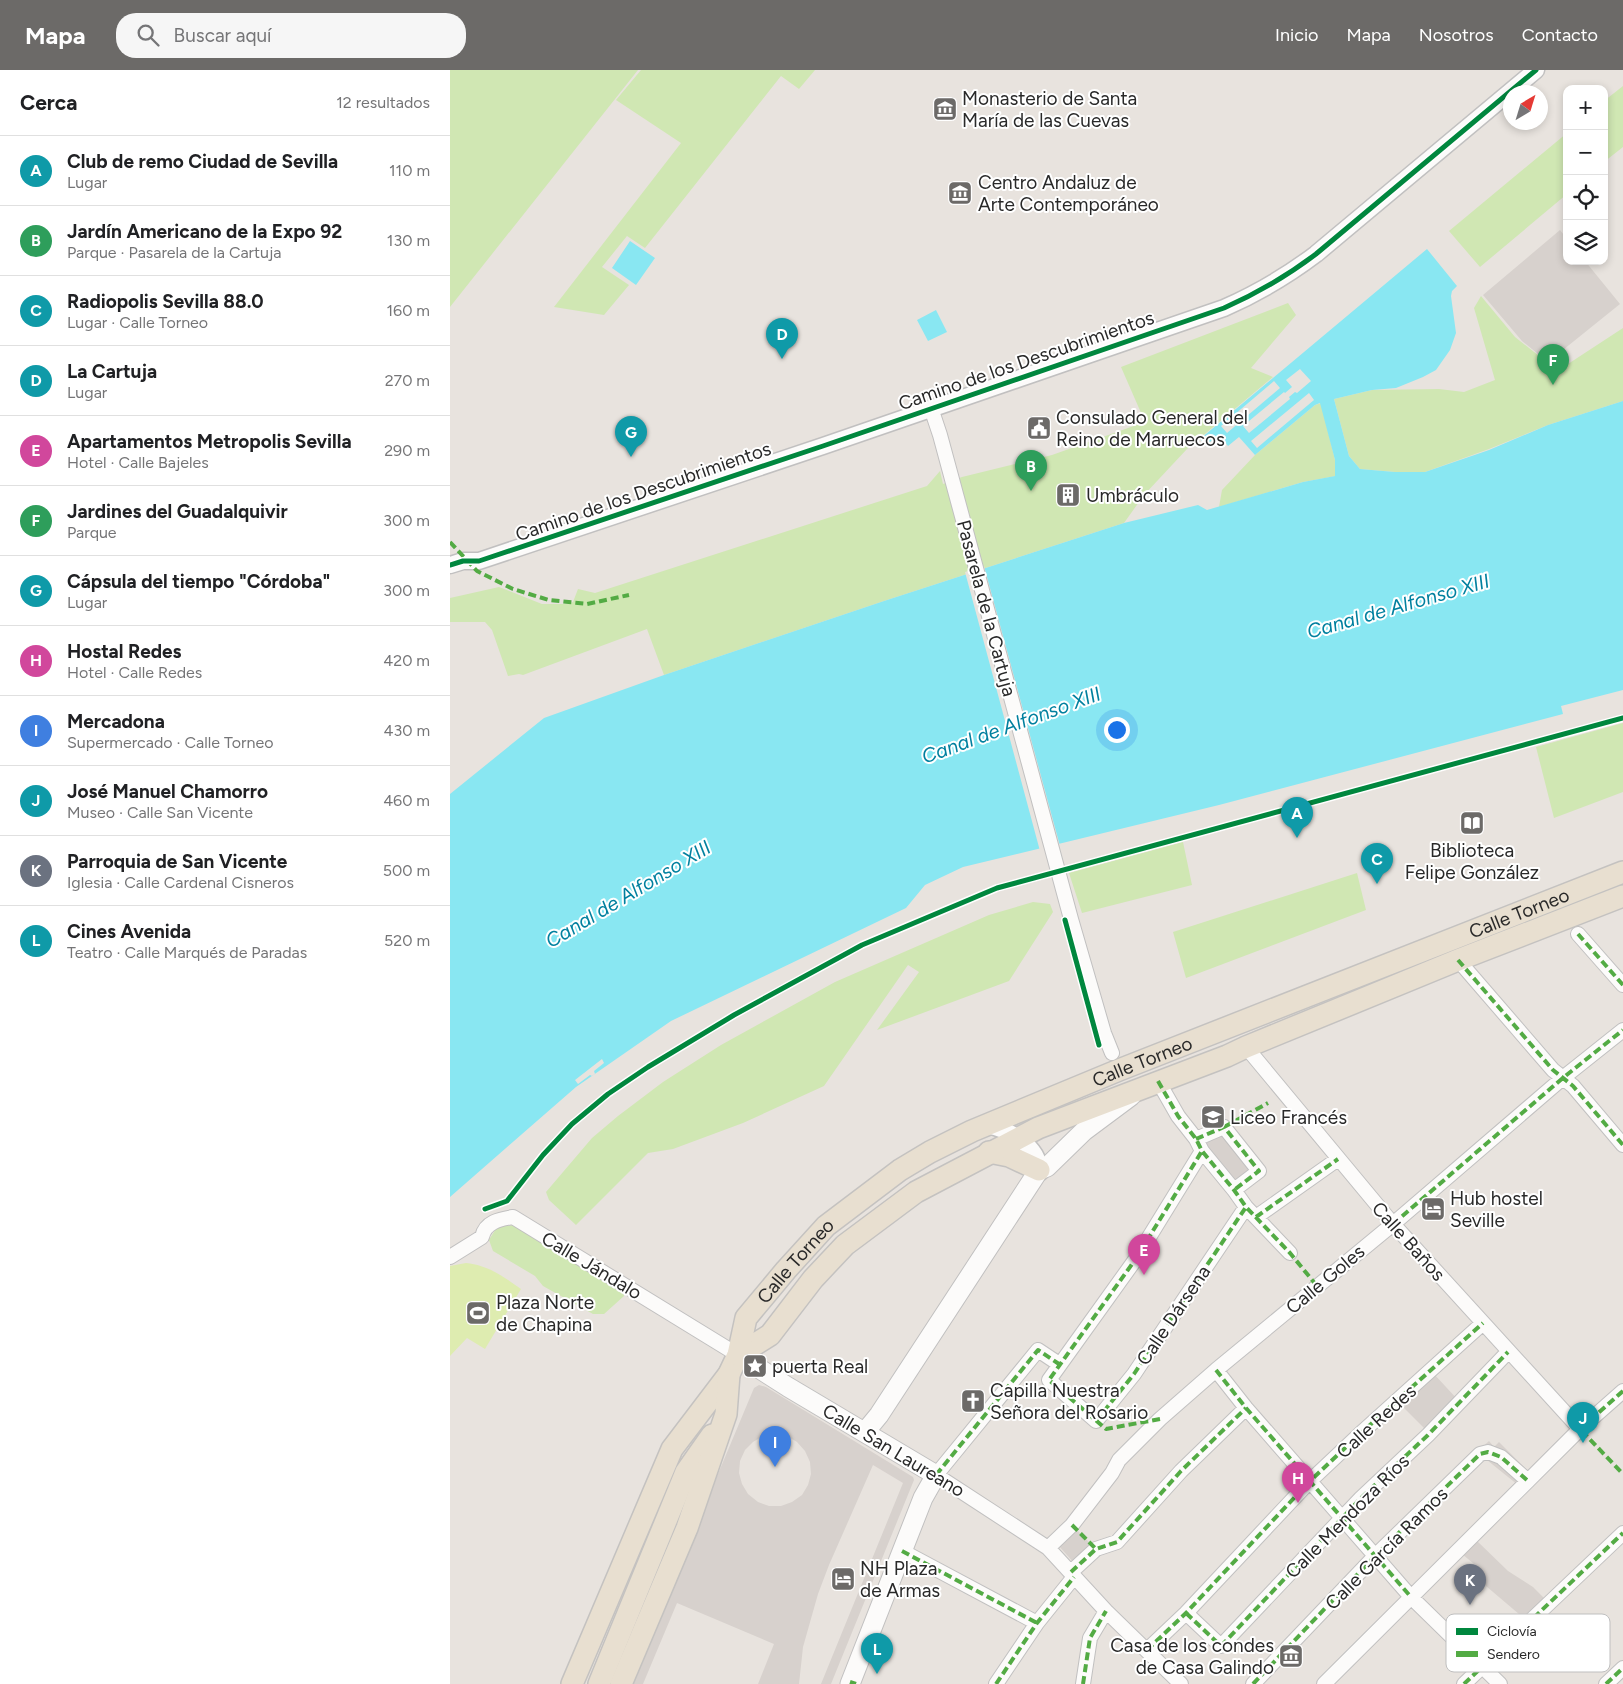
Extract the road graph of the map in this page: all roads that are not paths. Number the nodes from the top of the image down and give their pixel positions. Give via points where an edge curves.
1 (1536, 70) edge
2 (931, 408) junction
3 (453, 564) edge
4 (1623, 872) edge
5 (1623, 896) edge
6 (1578, 934) dead end
7 (1458, 960) junction
8 (1623, 985) edge
9 (1623, 1030) edge
10 (1246, 1047) junction
11 (1113, 1055) junction
12 (1564, 1077) junction
13 (1150, 1084) junction
14 (1010, 1132) junction
15 (1199, 1145) junction
16 (1623, 1145) edge
17 (989, 1152) junction
18 (1338, 1158) junction
19 (1033, 1167) junction
20 (1234, 1190) junction
21 (1246, 1207) junction
22 (1256, 1217) junction
23 (1392, 1224) junction
24 (1290, 1253) dead end
25 (450, 1257) edge
26 (1483, 1323) junction
27 (1508, 1352) junction
28 (738, 1355) junction
29 (1059, 1364) junction
30 (1216, 1370) junction
31 (729, 1374) junction
32 (1623, 1391) edge
33 (1246, 1408) junction
34 (726, 1414) junction
35 (693, 1420) junction
36 (1580, 1430) junction
37 (865, 1432) junction
38 (686, 1472) junction
39 (936, 1474) junction
40 (1310, 1481) junction
41 (1528, 1481) junction
42 (1342, 1519) junction
43 (1623, 1533) edge
44 (1048, 1548) junction
45 (902, 1551) junction
46 (1375, 1556) junction
47 (1072, 1575) junction
48 (1412, 1597) junction
49 (1106, 1611) junction
50 (1186, 1612) junction
51 (1538, 1614) edge
52 (1037, 1624) junction
53 (1446, 1631) edge
54 (1147, 1650) junction
55 (1623, 1668) edge
56 (1477, 1672) edge
57 (1487, 1672) edge
58 (852, 1683) edge
59 (572, 1684) edge
60 (599, 1684) edge
61 (621, 1684) edge
62 (996, 1684) edge
63 (1083, 1684) edge
64 (1181, 1684) edge
65 (1253, 1684) edge
66 (1324, 1684) edge
67 (1464, 1684) edge
68 (1500, 1684) edge
69 (1606, 1684) edge

1 - 2 street, Camino de los Descubrimientos via 1316,254 1259,292 1224,308
2 - 3 street, Camino de los Descubrimientos via 480,561
2 - 11 street, Pasarela de la Cartuja via 1071,919
4 - 11 main road, Calle Torneo
5 - 7 main road, Calle Torneo
6 - 8 street
7 - 10 main road, Calle Torneo
7 - 12 street via 1554,1070
9 - 12 street, Calle Goles
10 - 13 main road, Calle Torneo
10 - 18 street, Calle Baños
11 - 14 main road, Calle Torneo
12 - 16 street
12 - 23 street, Calle Goles
13 - 14 main road, Calle Torneo via 1038,1128 1015,1123
13 - 15 street
13 - 19 main road, Calle Torneo via 1084,1131 1047,1167
14 - 17 main road, Calle Torneo
14 - 19 street via 1016,1153
14 - 28 main road, Calle Torneo via 986,1125 930,1152 900,1170 826,1226 746,1318
15 - 20 street
15 - 20 street via 1224,1127 1259,1171
15 - 29 street via 1135,1260
17 - 19 main road via 1009,1156
17 - 28 main road, Calle Torneo via 916,1192 845,1245 813,1279 770,1335
18 - 22 street
18 - 23 street, Calle Baños
19 - 37 main road, Calle Torneo via 879,1415
20 - 21 street
21 - 22 street
21 - 29 street, Calle Dársena via 1134,1374 1096,1421 1049,1380
22 - 24 street
23 - 26 street, Calle Baños
23 - 30 street, Calle Goles
25 - 28 street, Calle Jándalo via 482,1237 483,1230 489,1225 514,1217
26 - 27 street, Calle Baños
26 - 40 street, Calle Redes
27 - 36 street, Calle Baños
27 - 42 street, Calle Mendoza Ríos
28 - 31 main road, Calle Torneo
28 - 37 main road, Calle San Laureano
29 - 39 street via 1038,1350
30 - 33 street
30 - 44 street, Calle Goles via 1119,1460 1072,1525
31 - 34 main road, Calle Torneo
31 - 35 main road, Calle Torneo
32 - 36 street
33 - 40 street
33 - 47 street via 1181,1471 1117,1542 1096,1549
34 - 38 main road
34 - 61 main road, Calle Torneo via 687,1528
35 - 38 main road
35 - 59 main road, Calle Torneo via 672,1449
36 - 41 street
37 - 39 main road, Calle San Laureano
38 - 60 main road
39 - 44 street, Calle San Laureano
39 - 45 main road
40 - 42 street
40 - 50 street, Calle Redes
41 - 46 street, Calle García Ramos via 1501,1457 1488,1452 1480,1454
41 - 48 street
42 - 46 street
42 - 50 street, Calle Mendoza Ríos via 1220,1646
43 - 51 street
44 - 47 street, Calle San Laureano
45 - 52 street
45 - 58 main road
46 - 48 street
46 - 65 street, Calle García Ramos
47 - 49 street, Calle San Laureano
47 - 52 street
48 - 53 street
48 - 66 street
49 - 54 street, Calle San Laureano
49 - 63 street via 1090,1638
50 - 54 street, Calle Redes
52 - 62 street
54 - 64 street, Calle San Laureano
55 - 69 street
56 - 67 street
57 - 68 street

